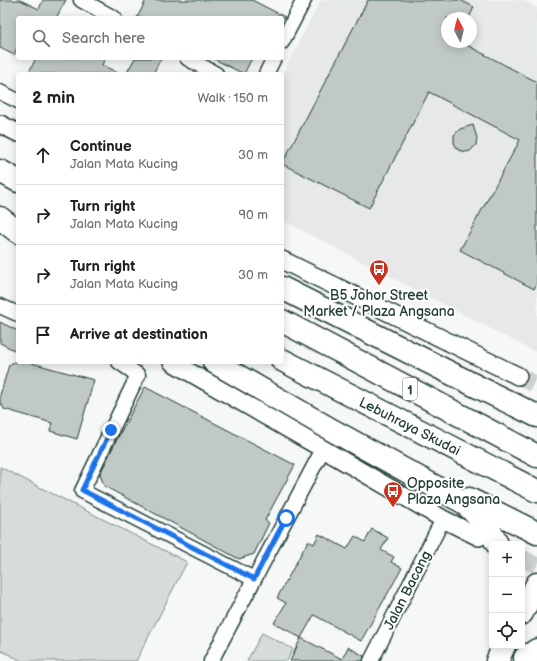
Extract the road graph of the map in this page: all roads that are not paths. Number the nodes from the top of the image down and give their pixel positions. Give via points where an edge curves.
1 (81, 0) edge
2 (304, 0) edge
3 (110, 16) edge
4 (284, 38) edge
5 (191, 60) edge
6 (273, 60) edge
7 (212, 72) edge
8 (267, 72) edge
9 (0, 92) edge
10 (16, 100) edge
11 (0, 124) edge
12 (16, 132) edge
13 (0, 156) edge
14 (16, 163) edge
15 (0, 171) edge
16 (16, 180) edge
17 (0, 217) edge
18 (16, 225) edge
19 (16, 230) edge
20 (284, 261) edge
21 (287, 291) edge
22 (0, 306) edge
23 (16, 313) edge
24 (284, 322) edge
25 (284, 361) edge
26 (121, 364) edge
27 (176, 364) edge
28 (218, 364) edge
29 (518, 376) tunnel mouth
30 (474, 385) junction
31 (537, 398) edge
32 (537, 416) edge
33 (326, 439) junction
34 (537, 456) edge
35 (537, 491) edge
36 (442, 519) junction
37 (537, 533) edge
38 (488, 541) edge
39 (254, 579) junction
40 (537, 584) edge
41 (525, 607) edge
42 (537, 638) edge
43 (529, 656) edge
44 (211, 661) edge
45 (371, 661) edge

1 - 3 street
2 - 4 street
5 - 7 street
6 - 8 street
9 - 10 street
11 - 12 street
13 - 14 main road
15 - 16 main road
17 - 18 main road
17 - 19 main road
20 - 29 street
21 - 30 main road
22 - 23 street
24 - 34 main road, 1
25 - 35 main road, Lebuhraya Skudai / 1
26 - 39 street via 138,375 82,490
27 - 33 street
28 - 33 main road via 246,380
30 - 31 main road via 508,395
30 - 32 main road
33 - 36 street
33 - 37 main road
33 - 38 main road via 463,502 489,529
33 - 39 street
36 - 38 street
36 - 45 street, Jalan Bacang
39 - 44 street
40 - 41 main road
42 - 43 main road

